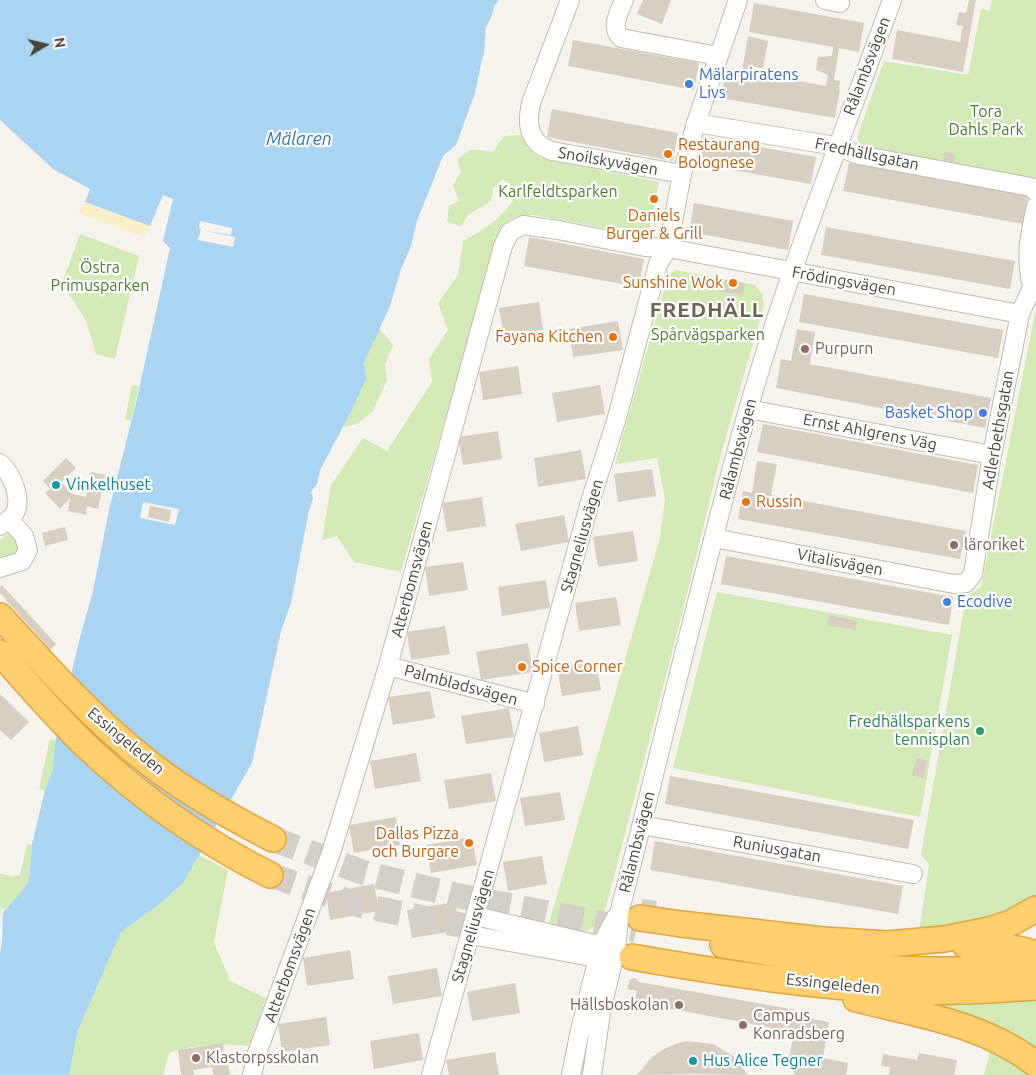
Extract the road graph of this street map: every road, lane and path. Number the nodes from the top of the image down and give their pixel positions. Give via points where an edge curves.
1 (570, 0) edge
2 (624, 0) edge
3 (738, 0) edge
4 (892, 0) edge
5 (718, 56) junction
6 (696, 123) junction
7 (836, 146) junction
8 (682, 174) junction
9 (1036, 192) edge
10 (1036, 206) edge
11 (668, 248) junction
12 (792, 272) junction
13 (1034, 283) edge
14 (1020, 314) junction
15 (748, 409) junction
16 (992, 455) junction
17 (0, 463) edge
18 (5, 522) edge
19 (714, 538) junction
20 (0, 568) edge
21 (966, 583) joint
22 (0, 616) edge
23 (0, 653) edge
24 (388, 666) junction
25 (535, 704) junction
26 (642, 825) junction
27 (273, 839) tunnel mouth
28 (913, 874) dead end
29 (270, 875) tunnel mouth
30 (1034, 911) edge
31 (476, 916) junction
32 (632, 919) junction
33 (508, 924) junction
34 (471, 935) junction
35 (504, 941) junction
36 (888, 944) junction
37 (612, 954) junction
38 (1028, 969) edge
39 (759, 976) junction
40 (1036, 1064) edge
41 (252, 1075) edge
42 (431, 1075) edge
43 (572, 1075) edge
44 (592, 1075) edge

1 - 8 street, Snoilskyvägen via 531,103 528,116 530,130 537,143 552,152
2 - 5 street via 615,27 621,38
3 - 5 street, Stagneliusvägen
4 - 7 street, Rålambsvägen
5 - 6 street, Stagneliusvägen
6 - 7 street, Fredhällsgatan
6 - 8 street, Stagneliusvägen
7 - 9 street, Fredhällsgatan via 859,155 1031,187
7 - 12 street, Rålambsvägen
8 - 11 street, Stagneliusvägen
10 - 13 street via 1028,249 1028,268
11 - 12 street, Frödingsvägen
11 - 24 street, Atterbomsvägen via 645,247 523,225 510,232 503,246
11 - 25 street, Stagneliusvägen via 658,264
12 - 14 street, Frödingsvägen
12 - 15 street, Rålambsvägen
13 - 14 street, Adlerbethsgatan
14 - 16 street, Adlerbethsgatan
15 - 16 street, Ernst Ahlgrens Väg
15 - 19 street, Rålambsvägen
16 - 21 street, Adlerbethsgatan via 973,574
17 - 18 street via 15,486 14,514
18 - 20 street via 24,536 28,550 22,561
19 - 21 street, Vitalisvägen via 954,584
19 - 26 street, Rålambsvägen
22 - 27 highway, Essingeleden via 73,695 149,763 196,796
23 - 29 highway, Essingeleden via 84,743 133,787 227,853
24 - 25 street, Palmbladsvägen
24 - 41 street, Atterbomsvägen via 331,853 257,1053
25 - 31 street, Stagneliusvägen
26 - 28 street, Runiusgatan
26 - 32 street, Rålambsvägen
30 - 36 highway via 989,930 944,939
31 - 33 street
31 - 34 street, Stagneliusvägen
32 - 36 highway
32 - 37 street, Rålambsvägen
32 - 38 highway, Essingeleden via 706,943 857,966 909,970
33 - 35 street via 500,931
33 - 37 street
34 - 35 street
34 - 42 street, Stagneliusvägen
35 - 37 street
36 - 38 highway via 1013,948
37 - 39 highway, Essingeleden
37 - 43 street, Rålambsvägen
37 - 44 street, Rålambsvägen
38 - 39 highway, Essingeleden via 909,991
39 - 40 highway via 966,1026 1009,1045

